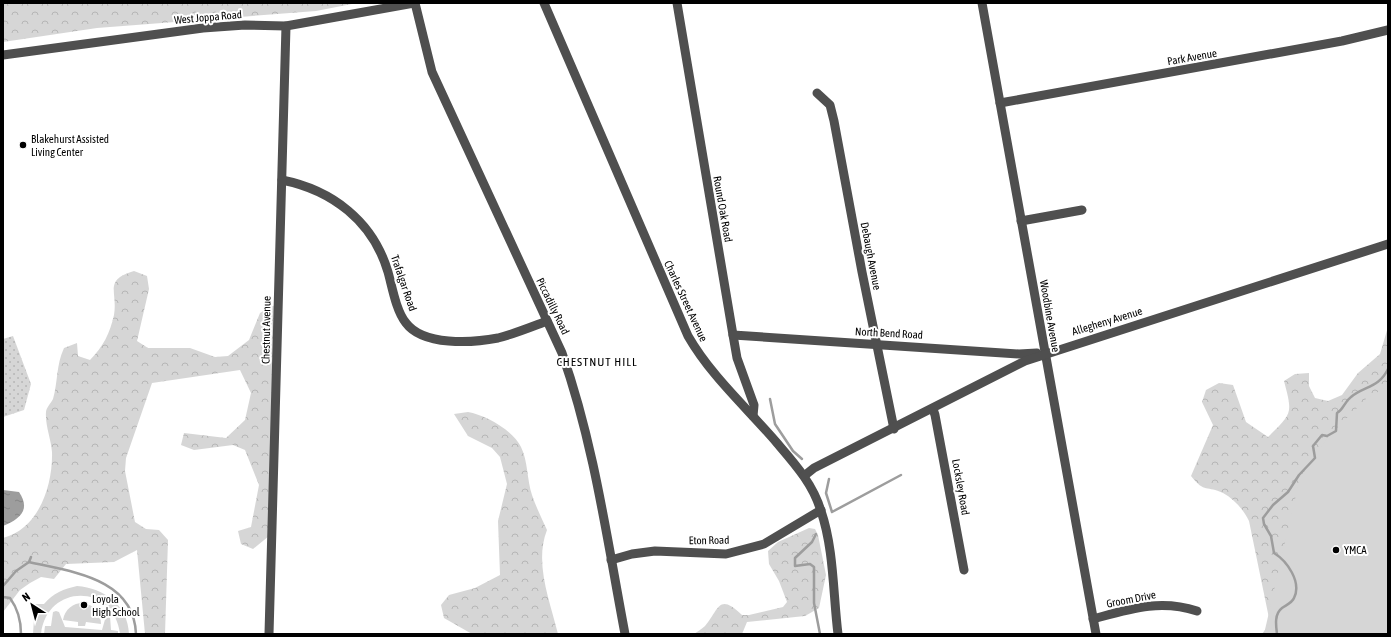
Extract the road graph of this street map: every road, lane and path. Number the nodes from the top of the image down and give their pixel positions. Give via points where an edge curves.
1 (415, 3) edge
2 (544, 3) edge
3 (677, 3) edge
4 (982, 3) edge
5 (286, 26) junction
6 (1388, 30) edge
7 (3, 55) edge
8 (817, 93) dead end
9 (1000, 103) junction
10 (282, 180) junction
11 (1082, 210) dead end
12 (1021, 221) junction
13 (1388, 244) edge
14 (547, 321) junction
15 (732, 335) junction
16 (877, 344) junction
17 (1045, 353) junction
18 (932, 409) junction
19 (753, 416) junction
20 (894, 429) junction
21 (804, 476) junction
22 (821, 510) junction
23 (611, 560) junction
24 (964, 570) dead end
25 (1197, 611) dead end
26 (1093, 619) junction
27 (269, 634) edge
28 (625, 634) edge
29 (838, 634) edge
30 (1096, 634) edge

1 - 5 street, West Joppa Road
1 - 14 street, Piccadilly Road via 432,72
2 - 19 street, Charles Street Avenue via 685,331 705,362
3 - 15 street, Round Oak Road
4 - 9 street, Woodbine Avenue
5 - 7 street, West Joppa Road via 203,28
5 - 10 street, Chestnut Avenue
6 - 9 street, Park Avenue
8 - 16 street, Debaugh Avenue via 830,105 834,120
9 - 12 street, Woodbine Avenue
10 - 14 street, Trafalgar Road via 315,189 335,200 352,212 367,228 385,262 401,315 406,324 424,336 433,339 499,338
10 - 27 street, Chestnut Avenue
11 - 12 street
12 - 17 street, Woodbine Avenue
13 - 17 street, Allegheny Avenue
14 - 23 street, Piccadilly Road via 562,353 585,423 605,517
15 - 16 street, North Bend Road
15 - 19 street, Round Oak Road via 739,365 754,405
16 - 17 street, North Bend Road via 1019,354
16 - 20 street, Debaugh Avenue
17 - 18 street, Allegheny Avenue
17 - 26 street, Woodbine Avenue
18 - 20 street, Allegheny Avenue
18 - 24 street, Locksley Road
19 - 21 street, Charles Street Avenue
20 - 21 street, Allegheny Avenue via 814,468
21 - 22 street, Charles Street Avenue
22 - 23 street, Eton Road via 764,544 726,554 655,551
22 - 29 street, Charles Street Avenue via 828,538
23 - 28 street, Piccadilly Road
25 - 26 street, Groom Drive via 1180,605 1151,605
26 - 30 street, Woodbine Avenue

